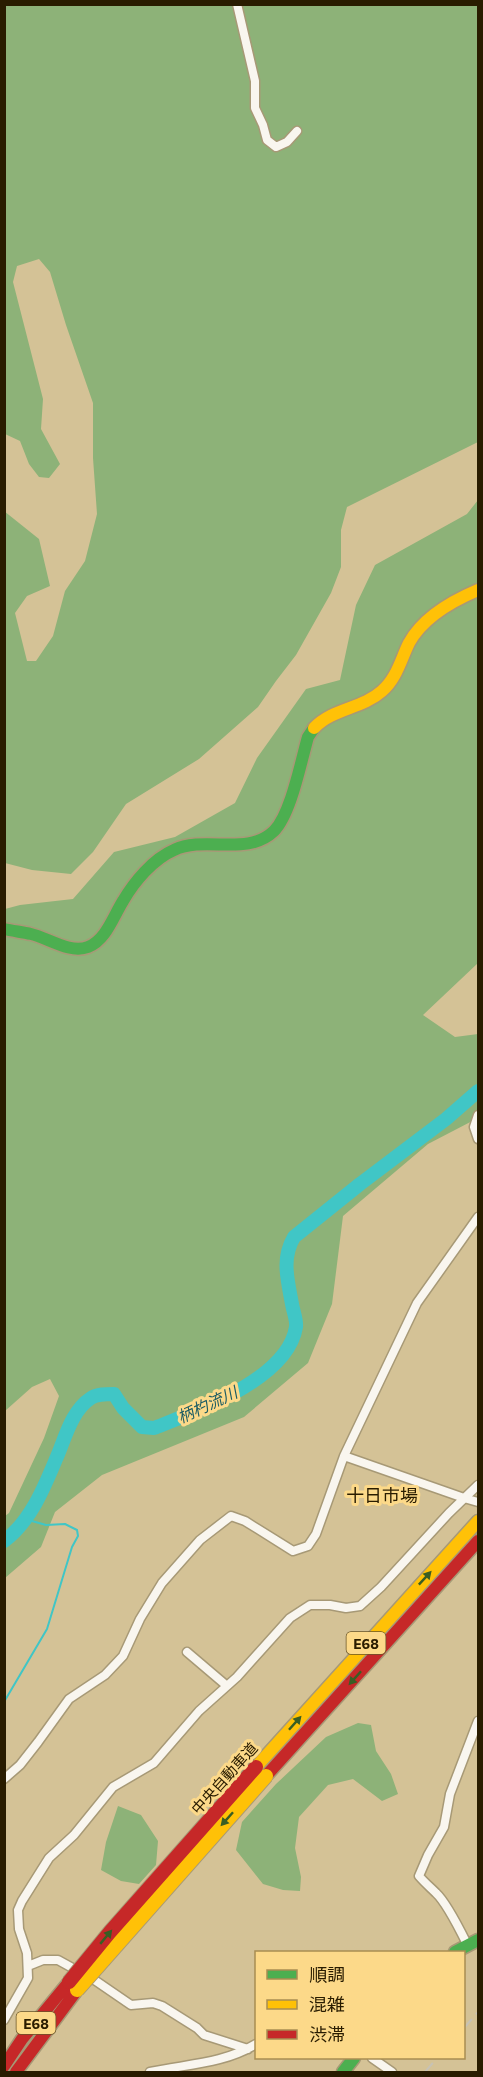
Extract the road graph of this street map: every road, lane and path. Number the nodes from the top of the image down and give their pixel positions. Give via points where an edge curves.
1 (237, 4) edge
2 (297, 131) dead end
3 (478, 590) edge
4 (4, 929) edge
5 (478, 1115) edge
6 (478, 1139) edge
7 (478, 1217) edge
8 (344, 1456) junction
9 (478, 1485) edge
10 (464, 1498) junction
11 (478, 1502) edge
12 (478, 1521) edge
13 (478, 1541) edge
14 (187, 1652) dead end
15 (226, 1686) junction
16 (478, 1721) edge
17 (261, 1772) junction
18 (4, 1779) edge
19 (473, 1943) edge
20 (459, 1951) edge
21 (28, 1966) junction
22 (73, 1986) junction
23 (4, 2020) edge
24 (255, 2045) edge
25 (248, 2049) junction
26 (353, 2059) edge
27 (373, 2059) edge
28 (4, 2066) edge
29 (16, 2073) edge
30 (150, 2073) edge
31 (343, 2073) edge
32 (392, 2073) edge

1 - 2 street via 255,81 255,108 267,140 281,146
3 - 4 main road via 456,600 423,624 384,690 373,699 331,713 314,727 286,813 274,833 253,844 195,843 173,850 134,886 101,937 88,947 60,945
5 - 6 street via 474,1127
7 - 8 street via 417,1303
8 - 10 street
8 - 18 street via 308,1546 293,1551 231,1516 200,1540 162,1583 123,1656 105,1675 69,1699 32,1750
9 - 10 street
10 - 11 street
10 - 15 street via 369,1599 360,1606 320,1604 299,1610
17 -> 12 main road, 中央自動車道 / E68 via 368,1641
13 -> 17 main road, 中央自動車道 / E68
14 - 15 street
15 - 21 street via 154,1763 113,1787 74,1835 48,1858 18,1910
16 - 19 street via 450,1794 444,1827 419,1876
17 - 22 main road, 中央自動車道 / E68, bridge via 110,1932
19 - 20 main road
21 - 23 street via 28,1978
21 - 25 street via 58,1960 131,2005 162,2006 204,2035
22 - 28 main road, 中央自動車道 / E68 via 22,2039
22 - 29 main road, 中央自動車道 / E68
24 - 25 street
25 - 30 street via 196,2066
26 - 31 main road
27 - 32 street

